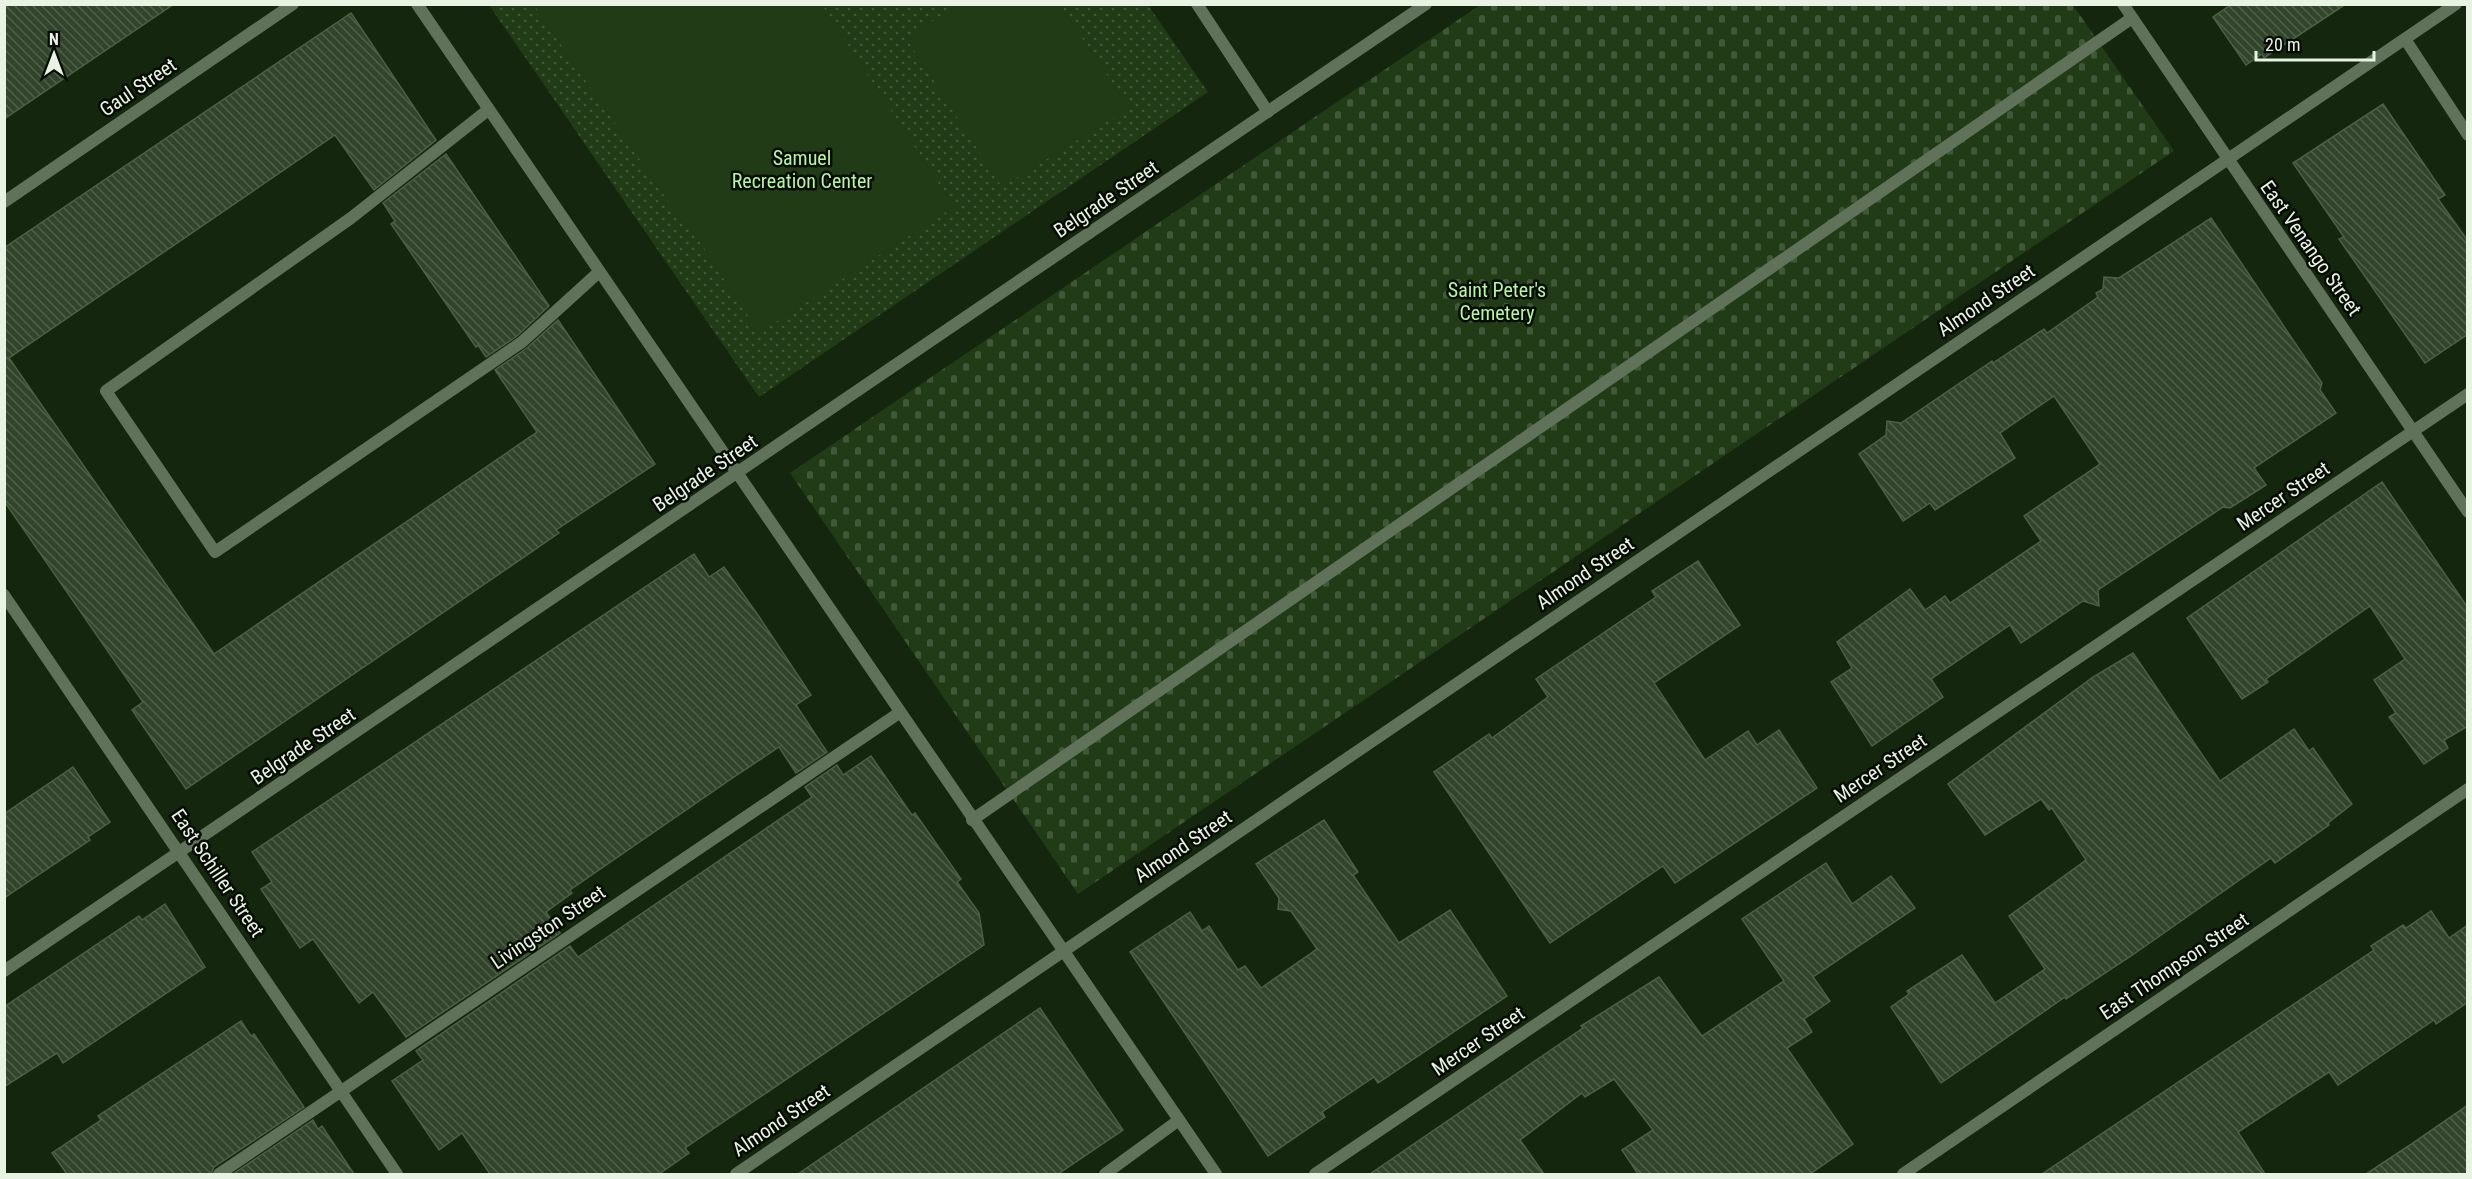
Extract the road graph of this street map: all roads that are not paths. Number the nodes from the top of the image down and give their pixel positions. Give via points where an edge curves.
1 (293, 4) edge
2 (417, 4) edge
3 (1197, 4) edge
4 (1426, 4) edge
5 (2123, 4) edge
6 (2456, 4) edge
7 (2132, 18) junction
8 (2405, 39) junction
9 (488, 110) junction
10 (1268, 111) junction
11 (2468, 135) edge
12 (2226, 160) junction
13 (4, 202) edge
14 (599, 272) junction
15 (2468, 394) edge
16 (2414, 430) junction
17 (736, 475) junction
18 (2468, 512) edge
19 (4, 595) edge
20 (899, 712) junction
21 (2468, 789) edge
22 (972, 820) junction
23 (181, 852) junction
24 (1063, 951) junction
25 (4, 971) edge
26 (341, 1092) junction
27 (1179, 1120) junction
28 (219, 1174) edge
29 (397, 1174) edge
30 (736, 1174) edge
31 (1105, 1174) edge
32 (1216, 1174) edge
33 (1315, 1174) edge
34 (1903, 1174) edge

1 - 13 street, Gaul Street
2 - 9 street
3 - 10 street
4 - 10 street, Belgrade Street
5 - 7 street, East Venango Street
6 - 8 street, Almond Street
7 - 12 street, East Venango Street
7 - 22 street
8 - 11 street
8 - 12 street, Almond Street
9 - 14 street
9 - 14 street via 351,218 106,391 215,552 522,342
10 - 17 street, Belgrade Street
12 - 16 street, East Venango Street
12 - 24 street, Almond Street
14 - 17 street
15 - 16 street, Mercer Street
16 - 18 street, East Venango Street
16 - 33 street, Mercer Street
17 - 20 street
17 - 23 street, Belgrade Street
19 - 23 street, East Schiller Street
20 - 22 street
20 - 26 street, Livingston Street
21 - 34 street, East Thompson Street
22 - 24 street
23 - 25 street, Belgrade Street
23 - 26 street, East Schiller Street
24 - 27 street
24 - 30 street, Almond Street
26 - 28 street, Livingston Street
26 - 29 street, East Schiller Street
27 - 31 street
27 - 32 street

